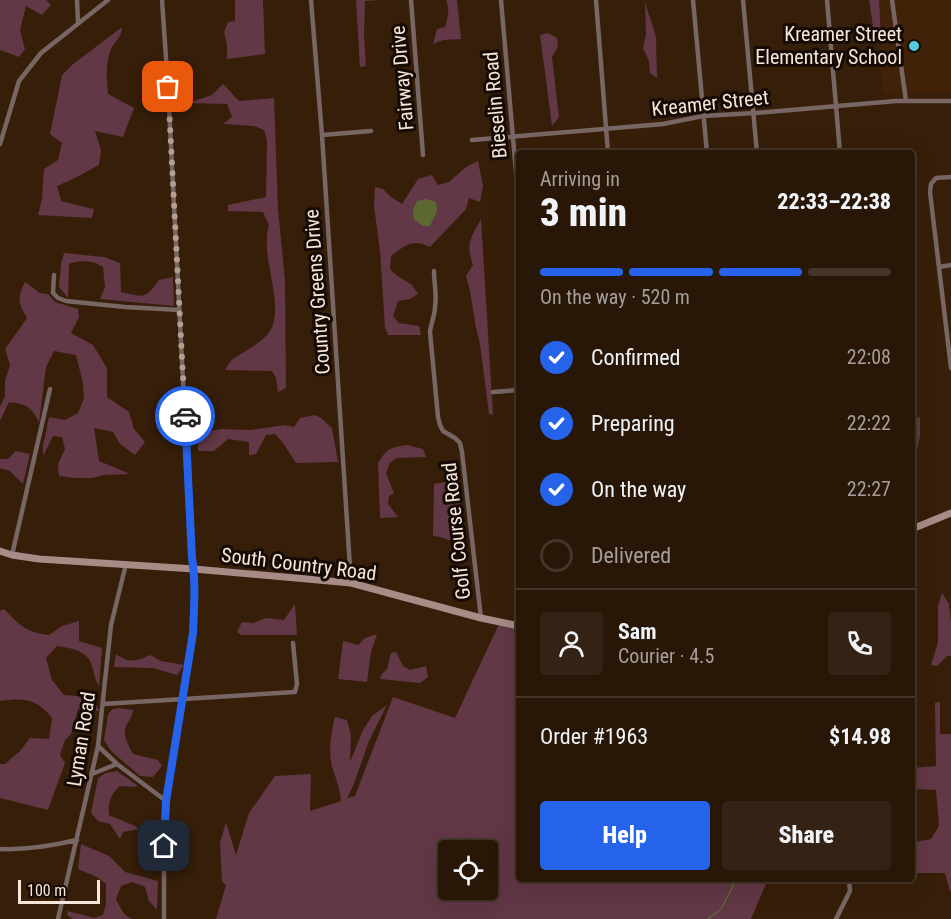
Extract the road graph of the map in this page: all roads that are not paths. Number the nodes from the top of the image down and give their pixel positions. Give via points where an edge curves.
1 (77, 0) edge
2 (108, 0) edge
3 (162, 0) edge
4 (311, 0) edge
5 (411, 0) edge
6 (501, 0) edge
7 (596, 0) edge
8 (693, 0) edge
9 (742, 0) edge
10 (827, 0) edge
11 (892, 0) edge
12 (78, 22) junction
13 (906, 101) junction
14 (951, 101) edge
15 (837, 106) junction
16 (755, 113) junction
17 (703, 116) junction
18 (606, 129) junction
19 (371, 131) dead end
20 (322, 135) junction
21 (513, 137) junction
22 (472, 140) dead end
23 (0, 144) edge
24 (608, 150) edge
25 (707, 150) edge
26 (758, 150) edge
27 (840, 150) edge
28 (423, 154) dead end
29 (516, 172) edge
30 (951, 177) edge
31 (951, 264) edge
32 (939, 267) junction
33 (434, 271) dead end
34 (54, 275) dead end
35 (179, 310) junction
36 (951, 368) edge
37 (50, 389) dead end
38 (516, 390) edge
39 (493, 392) dead end
40 (951, 513) edge
41 (915, 528) edge
42 (0, 551) edge
43 (12, 555) junction
44 (126, 564) junction
45 (194, 569) junction
46 (351, 583) junction
47 (481, 618) junction
48 (516, 625) edge
49 (293, 643) dead end
50 (181, 699) junction
51 (103, 704) junction
52 (98, 746) junction
53 (117, 764) junction
54 (92, 774) junction
55 (166, 801) junction
56 (77, 840) junction
57 (0, 849) edge
58 (849, 882) edge
59 (58, 919) edge
60 (164, 919) edge
61 (836, 919) edge

1 - 12 street
2 - 12 street
3 - 35 street
4 - 20 street, Country Greens Drive
5 - 28 street, Fairway Drive
6 - 21 street, Bieselin Road
7 - 18 street
8 - 17 street
9 - 16 street
10 - 15 street
11 - 13 street
12 - 23 street via 40,53 19,81
13 - 14 street, Kreamer Street
13 - 15 street, Kreamer Street
15 - 16 street, Kreamer Street
15 - 27 street
16 - 17 street, Kreamer Street
16 - 26 street
17 - 18 street, Kreamer Street
17 - 25 street
18 - 21 street, Kreamer Street
18 - 24 street
19 - 20 street
20 - 46 street, Country Greens Drive
21 - 22 street, Kreamer Street
21 - 29 street, Bieselin Road
30 - 32 street via 936,178 931,184
31 - 32 street
32 - 36 street
33 - 47 street, Golf Course Road via 436,302 430,332 438,417 443,431 460,443 462,452
34 - 35 street via 53,293 66,301
35 - 45 street
37 - 43 street
38 - 39 street
40 - 41 main road
42 - 43 main road, South Country Road
43 - 44 main road, South Country Road
44 - 45 main road, South Country Road
44 - 51 street, Lyman Road via 111,625
45 - 46 main road, South Country Road
45 - 50 street via 193,633
46 - 47 main road, South Country Road
47 - 48 main road, South Country Road
49 - 50 street via 295,692
50 - 51 street
50 - 55 street
51 - 52 street, Lyman Road
52 - 53 street
52 - 54 street, Lyman Road
53 - 54 street
53 - 55 street
54 - 56 street, Lyman Road
55 - 60 street
56 - 57 street via 19,850
56 - 59 street, Lyman Road
58 - 61 street via 850,891

